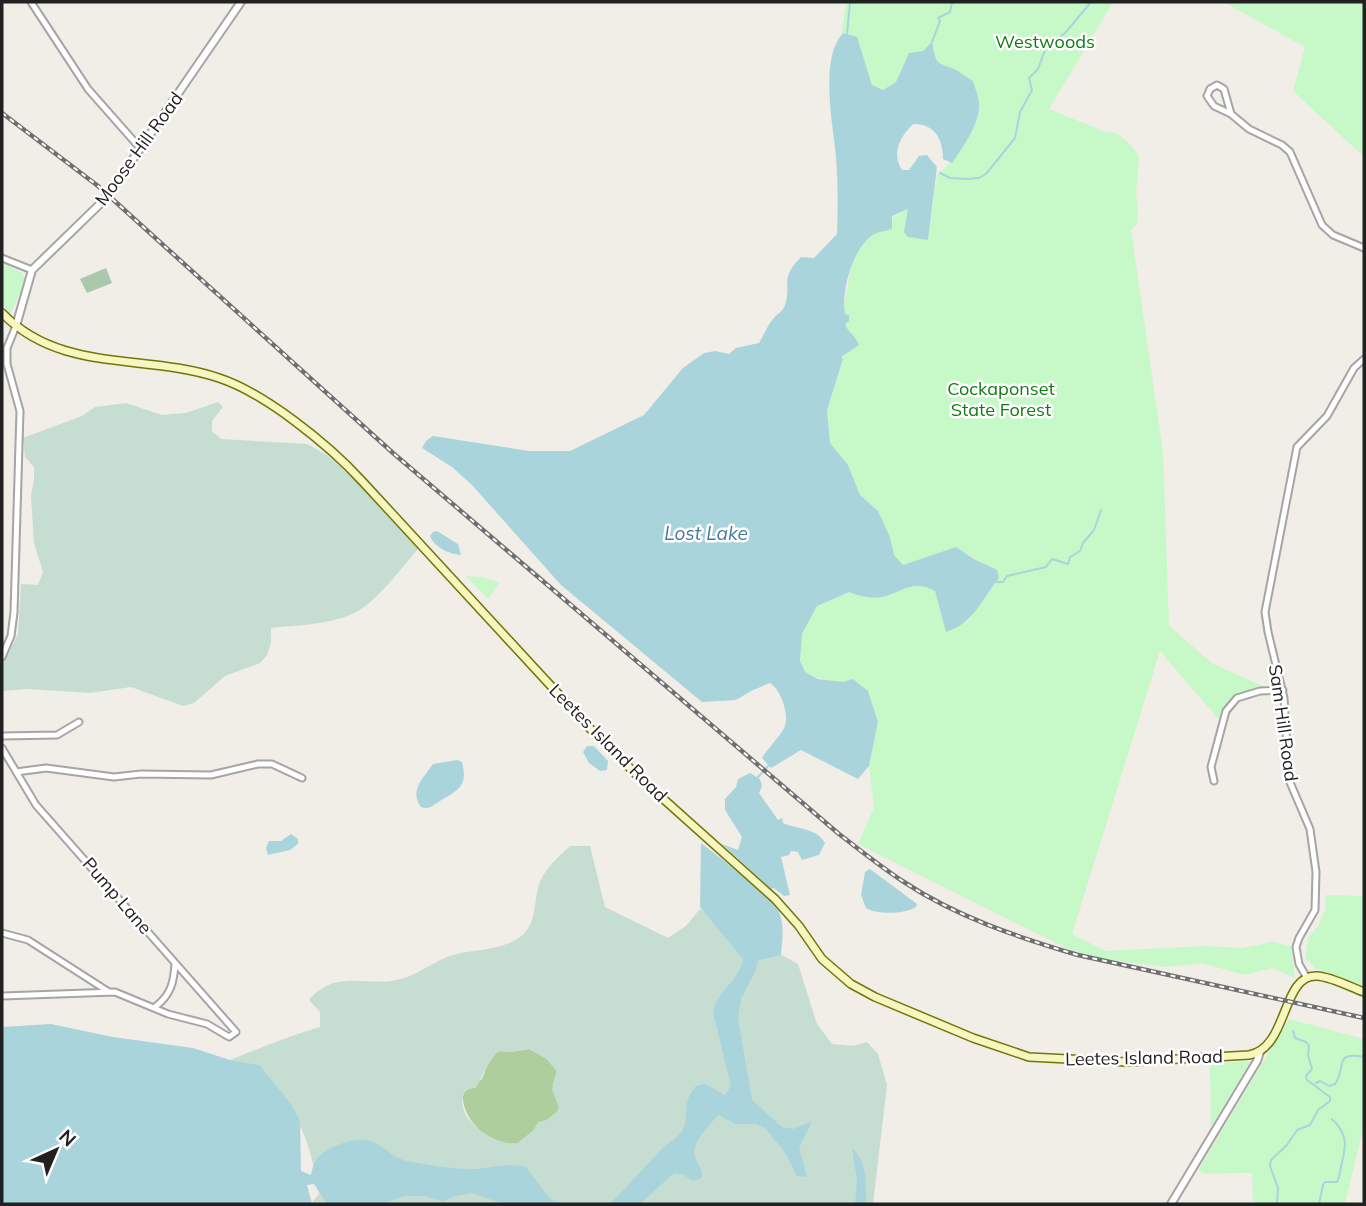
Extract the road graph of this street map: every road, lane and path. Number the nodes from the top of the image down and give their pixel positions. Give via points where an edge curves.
1 (31, 2) edge
2 (241, 2) edge
3 (1231, 114) junction
4 (140, 148) junction
5 (1364, 248) edge
6 (2, 258) edge
7 (32, 270) junction
8 (2, 313) edge
9 (16, 326) junction
10 (4, 348) edge
11 (1364, 359) edge
12 (2, 657) edge
13 (1283, 690) junction
14 (79, 722) dead end
15 (2, 736) edge
16 (2, 748) edge
17 (16, 772) junction
18 (302, 778) dead end
19 (1214, 781) dead end
20 (2, 933) edge
21 (175, 963) junction
22 (1307, 978) junction
23 (109, 992) junction
24 (1364, 992) edge
25 (2, 996) edge
26 (155, 1007) junction
27 (1261, 1052) junction
28 (1171, 1204) edge

1 - 4 street via 88,89
2 - 4 street, Moose Hill Road
3 - 3 street via 1209,101 1211,88 1217,85 1226,90
3 - 5 street via 1290,152 1322,225
4 - 7 street, Moose Hill Road, bridge via 103,201
6 - 7 street
7 - 9 street, Moose Hill Road
8 - 9 main road, Leetes Island Road
9 - 10 street
9 - 27 main road, Leetes Island Road via 44,344 80,356 220,378 317,439 362,481 598,737 775,899 822,959 863,991 998,1048 1040,1059 1164,1061
10 - 12 street via 20,411 14,612
11 - 13 street, Sam Hill Road via 1327,416 1301,440 1296,451 1265,616
13 - 19 street via 1237,698 1226,711 1211,767
13 - 22 street, Sam Hill Road via 1289,780 1310,829 1317,881 1315,910 1296,947
14 - 15 street via 57,734
16 - 17 street, Pump Lane
17 - 18 street via 46,768 114,777 211,775 272,764
17 - 21 street, Pump Lane via 36,805
20 - 23 street via 28,940
21 - 26 street via 173,986
21 - 26 street, Pump Lane via 236,1032 229,1037
22 - 24 main road via 1322,977
22 - 27 main road via 1294,990 1282,1021
23 - 25 street
23 - 26 street
27 - 28 street

